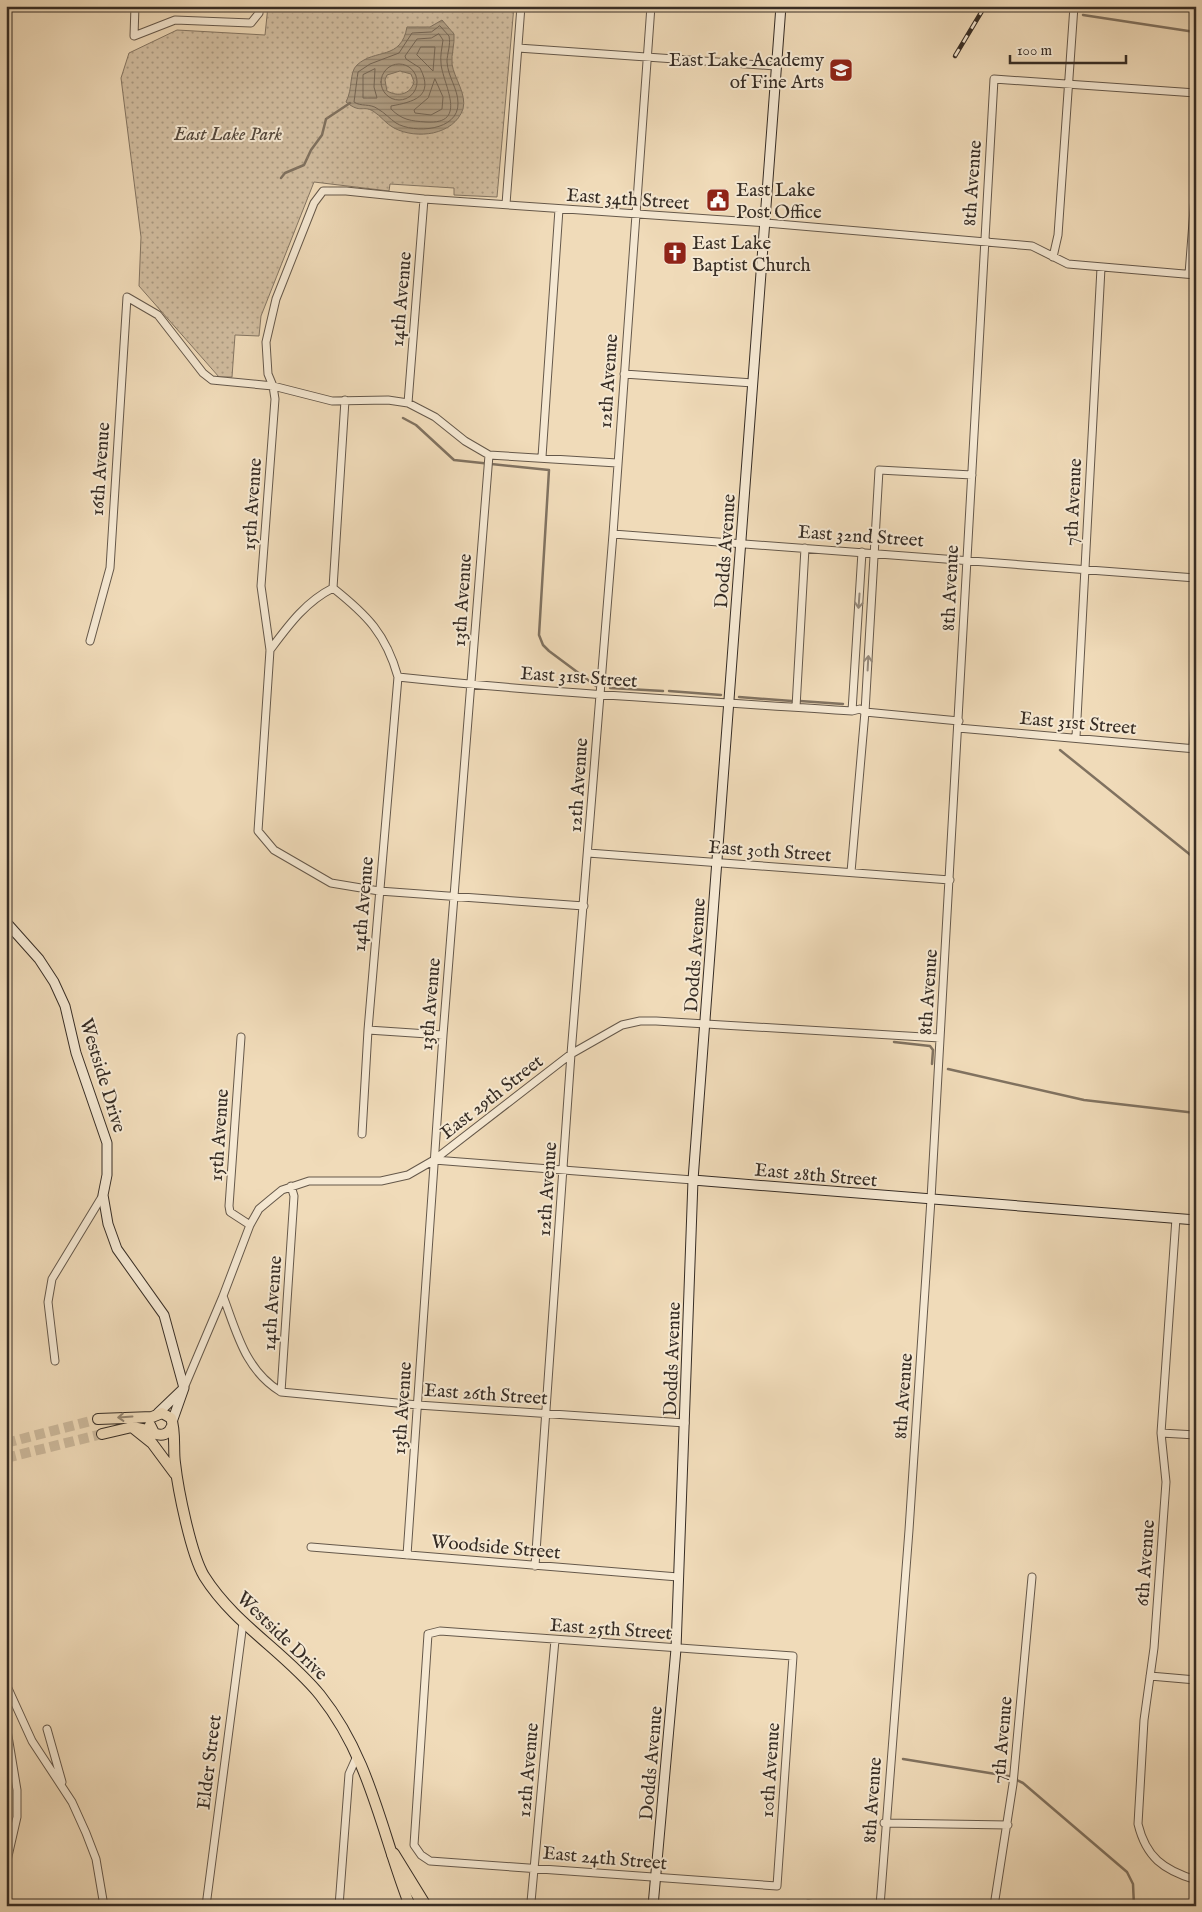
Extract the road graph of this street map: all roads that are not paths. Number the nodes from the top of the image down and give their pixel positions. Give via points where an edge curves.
1 (135, 6) edge
2 (521, 6) edge
3 (651, 6) edge
4 (781, 6) edge
5 (1074, 6) edge
6 (260, 9) edge
7 (518, 48) junction
8 (647, 56) junction
9 (776, 66) junction
10 (1067, 84) junction
11 (1196, 93) edge
12 (1196, 183) edge
13 (323, 192) joint
14 (424, 199) junction
15 (506, 204) junction
16 (559, 209) junction
17 (637, 216) junction
18 (766, 223) junction
19 (984, 242) junction
20 (1053, 257) junction
21 (1101, 268) junction
22 (1193, 274) edge
23 (624, 374) junction
24 (753, 382) junction
25 (273, 386) junction
26 (345, 400) junction
27 (408, 402) junction
28 (489, 455) junction
29 (542, 457) junction
30 (617, 463) junction
31 (972, 475) junction
32 (613, 534) junction
33 (740, 542) junction
34 (805, 548) junction
35 (862, 552) junction
36 (874, 553) junction
37 (967, 559) junction
38 (1085, 568) junction
39 (1196, 578) edge
40 (333, 588) junction
41 (90, 641) dead end
42 (270, 650) junction
43 (1196, 673) edge
44 (398, 677) junction
45 (471, 685) junction
46 (600, 693) junction
47 (729, 703) junction
48 (796, 707) junction
49 (852, 711) junction
50 (865, 712) junction
51 (958, 724) junction
52 (1076, 737) junction
53 (1194, 748) edge
54 (588, 853) junction
55 (717, 863) junction
56 (851, 872) junction
57 (950, 880) junction
58 (379, 891) junction
59 (454, 896) junction
60 (584, 906) junction
61 (6, 922) edge
62 (706, 1022) junction
63 (368, 1030) junction
64 (443, 1035) junction
65 (241, 1037) dead end
66 (940, 1038) junction
67 (571, 1054) junction
68 (362, 1134) dead end
69 (434, 1160) junction
70 (564, 1170) junction
71 (693, 1180) junction
72 (291, 1186) junction
73 (103, 1195) junction
74 (931, 1200) junction
75 (1176, 1218) junction
76 (1196, 1220) edge
77 (250, 1224) junction
78 (223, 1296) junction
79 (55, 1361) dead end
80 (184, 1388) junction
81 (281, 1392) junction
82 (418, 1405) junction
83 (546, 1413) junction
84 (155, 1415) junction
85 (98, 1419) tunnel mouth
86 (685, 1423) junction
87 (172, 1424) junction
88 (132, 1427) junction
89 (155, 1433) junction
90 (1161, 1433) junction
91 (102, 1434) tunnel mouth
92 (1196, 1435) edge
93 (176, 1473) junction
94 (311, 1548) dead end
95 (407, 1555) junction
96 (535, 1566) junction
97 (678, 1577) junction
98 (1032, 1577) dead end
99 (242, 1623) junction
100 (555, 1640) junction
101 (676, 1649) junction
102 (793, 1656) joint
103 (1150, 1676) junction
104 (1196, 1680) edge
105 (6, 1684) edge
106 (6, 1724) edge
107 (47, 1729) dead end
108 (358, 1754) junction
109 (63, 1787) junction
110 (884, 1823) junction
111 (1008, 1825) junction
112 (393, 1854) junction
113 (430, 1861) joint
114 (6, 1865) edge
115 (535, 1868) junction
116 (656, 1878) junction
117 (1196, 1880) edge
118 (777, 1886) joint
119 (531, 1902) dead end
120 (808, 1904) dead end
121 (104, 1906) edge
122 (206, 1906) edge
123 (340, 1906) edge
124 (410, 1906) edge
125 (425, 1906) edge
126 (653, 1906) edge
127 (824, 1906) edge
128 (880, 1906) edge
129 (994, 1906) edge

1 - 6 street via 134,36 175,20 252,24
2 - 7 street
3 - 8 street, 12th Avenue
4 - 9 street, Dodds Avenue
5 - 10 street
7 - 8 street
7 - 15 street
8 - 9 street
8 - 17 street, 12th Avenue
9 - 18 street, Dodds Avenue
10 - 11 street
10 - 19 street, 8th Avenue via 994,79
10 - 20 street via 1058,235
12 - 22 street
13 - 14 street, East 34th Street via 346,191
13 - 25 street, 15th Avenue via 314,203 276,299 266,342 268,374
14 - 15 street, East 34th Street
14 - 27 street, 14th Avenue
15 - 16 street, East 34th Street
16 - 17 street, East 34th Street
16 - 29 street
17 - 18 street, East 34th Street
17 - 23 street, 12th Avenue
18 - 19 street, East 34th Street
18 - 24 street, Dodds Avenue
19 - 20 street, East 34th Street via 1032,246
19 - 31 street, 8th Avenue
20 - 21 street, East 34th Street via 1068,264
21 - 22 street, East 34th Street
21 - 38 street, 7th Avenue
23 - 24 street
23 - 30 street, 12th Avenue
24 - 33 street, Dodds Avenue
25 - 26 street via 332,401
25 - 41 street, 16th Avenue via 212,380 158,315 127,297 110,568
25 - 42 street, 15th Avenue via 275,399 261,586
26 - 27 street
26 - 40 street
27 - 28 street
28 - 29 street
28 - 45 street, 13th Avenue
29 - 30 street
30 - 32 street, 12th Avenue
31 - 36 street via 879,470
31 - 37 street, 8th Avenue
32 - 33 street, East 32nd Street
32 - 46 street, 12th Avenue
33 - 34 street, East 32nd Street
33 - 47 street, Dodds Avenue
34 - 35 street, East 32nd Street
34 - 48 street
35 - 36 street, East 32nd Street
35 -> 49 street
36 - 37 street, East 32nd Street
50 -> 36 street
37 - 38 street, East 32nd Street
37 - 51 street, 8th Avenue
38 - 39 street, East 32nd Street
38 - 52 street, 7th Avenue
40 - 42 street via 317,596 292,620
40 - 44 street via 362,611 380,632 392,654
42 - 58 street, 15th Avenue via 258,831 274,850 331,883
43 - 53 street
44 - 45 street, East 31st Street
44 - 58 street, 14th Avenue
45 - 46 street, East 31st Street
45 - 59 street, 13th Avenue
46 - 47 street, East 31st Street
46 - 54 street, 12th Avenue
47 - 48 street, East 31st Street
47 - 55 street, Dodds Avenue
48 - 49 street, East 31st Street
49 - 50 street, East 31st Street via 860,709
50 - 51 street, East 31st Street
50 - 56 street
51 - 52 street, East 31st Street
51 - 57 street, 8th Avenue
52 - 53 street, East 31st Street
54 - 55 street, East 30th Street
54 - 60 street, 12th Avenue
55 - 56 street, East 30th Street
55 - 62 street, Dodds Avenue
56 - 57 street, East 30th Street
57 - 66 street, 8th Avenue
58 - 59 street
58 - 63 street, 14th Avenue
59 - 60 street
59 - 64 street, 13th Avenue
60 - 67 street, 12th Avenue
61 - 73 street, Westside Drive via 39,959 65,1006 76,1054 107,1143
62 - 66 street, East 29th Street
62 - 67 street, East 29th Street via 640,1021 622,1025
62 - 71 street, Dodds Avenue
63 - 64 street
63 - 68 street, 14th Avenue
64 - 69 street, 13th Avenue
65 - 77 street, 15th Avenue via 229,1206 230,1212
66 - 74 street, 8th Avenue
67 - 69 street, East 29th Street
67 - 70 street, 12th Avenue
69 - 70 street, East 28th Street
69 - 72 street, East 29th Street via 408,1175 381,1181 309,1181
69 - 82 street, 13th Avenue
70 - 71 street, East 28th Street
70 - 83 street, 12th Avenue
71 - 74 street, East 28th Street
71 - 86 street, Dodds Avenue
72 - 77 street, East 29th Street via 259,1210
72 - 81 street, 14th Avenue via 294,1196
73 - 79 street via 52,1279 48,1302
73 - 80 street, Westside Drive via 117,1249 164,1315
74 - 75 street, East 28th Street
74 - 110 street, 8th Avenue via 909,1530
75 - 76 street, East 28th Street
75 - 90 street, 6th Avenue
77 - 78 street, East 29th Street
78 - 80 street, East 29th Street
78 - 81 street via 245,1356 267,1384
80 - 84 street, East 29th Street
80 - 87 street, East 29th Street
81 - 82 street, East 26th Street
82 - 83 street, East 26th Street
82 - 95 street, 13th Avenue
83 - 86 street, East 26th Street
83 - 96 street, 12th Avenue
84 -> 85 main road
84 - 87 main road via 168,1416
84 - 89 main road via 150,1424
86 - 97 street, Dodds Avenue
87 - 89 main road via 165,1434
87 - 93 main road, Westside Drive
88 - 89 main road
88 - 91 main road
88 - 93 main road via 152,1443
89 - 93 main road, Westside Drive
90 - 92 street
90 - 103 street, 6th Avenue via 1166,1482
93 - 99 main road, Westside Drive via 194,1552 204,1576
94 - 95 street, Woodside Street
95 - 96 street, Woodside Street
96 - 97 street, Woodside Street
97 - 101 street, Dodds Avenue
98 - 111 street, 7th Avenue
99 - 108 main road, Westside Drive via 304,1676 332,1711
99 - 122 street, Elder Street
100 - 101 street, East 25th Street
100 - 113 street, East 25th Street via 440,1631 428,1634 414,1845
100 - 115 street, 12th Avenue
101 - 102 street, East 25th Street
101 - 116 street, Dodds Avenue
102 - 118 street, 10th Avenue
103 - 104 street
103 - 117 street, 6th Avenue via 1138,1824 1150,1854 1163,1866
105 - 109 street via 32,1741
106 - 114 street via 17,1790 17,1817
107 - 109 street
108 - 112 main road, Westside Drive
108 - 123 street via 349,1774
109 - 121 street via 76,1809 96,1859
110 - 111 street
110 - 128 street, 8th Avenue
111 - 129 street, 7th Avenue
112 - 124 main road, Westside Drive
112 - 125 highway
113 - 115 street, East 24th Street
115 - 116 street, East 24th Street
115 - 119 street, 12th Avenue
116 - 118 street, East 24th Street
116 - 126 street, Dodds Avenue
120 - 127 street

